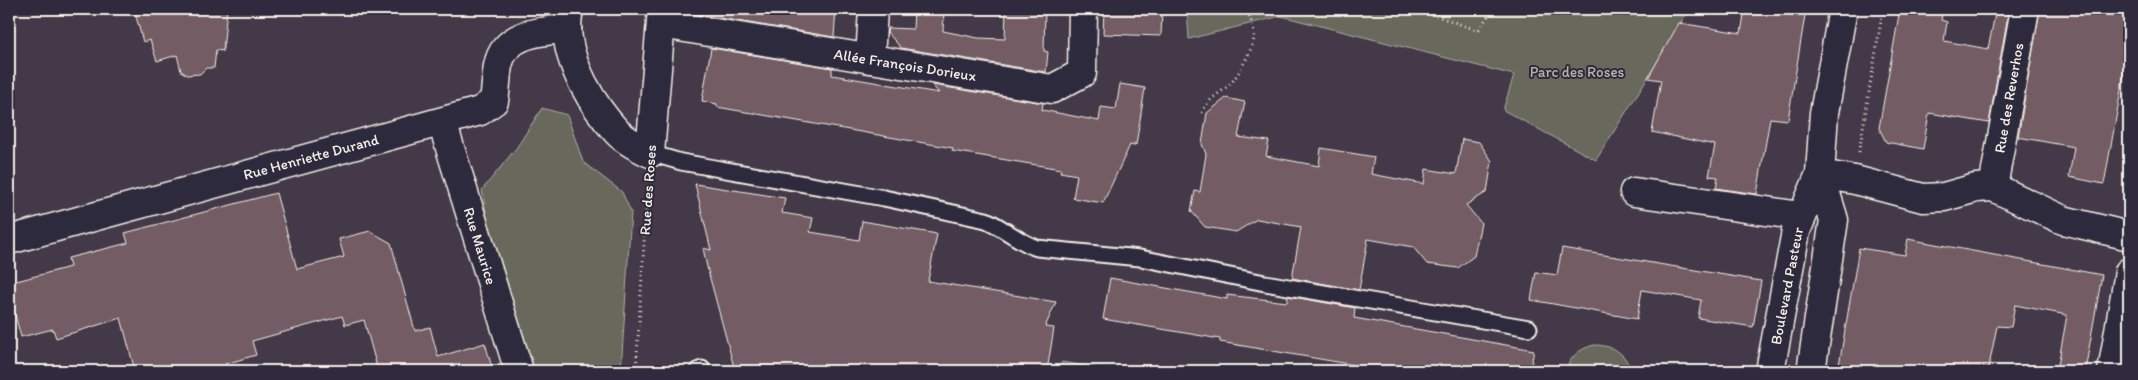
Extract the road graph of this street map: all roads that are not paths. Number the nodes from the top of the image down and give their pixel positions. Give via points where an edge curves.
1 (873, 9) edge
2 (1083, 9) edge
3 (1843, 9) edge
4 (2025, 9) edge
5 (661, 17) edge
6 (568, 19) edge
7 (870, 59) junction
8 (442, 122) junction
9 (650, 152) junction
10 (1820, 174) junction
11 (1993, 186) junction
12 (1634, 192) dead end
13 (1801, 216) junction
14 (2129, 236) edge
15 (9, 240) edge
16 (2129, 272) edge
17 (1529, 328) dead end
18 (519, 371) edge
19 (1770, 371) edge
20 (1811, 371) edge
21 (2112, 371) edge

1 - 7 street
2 - 7 street, Allée François Dorieux via 1082,73 1052,89
3 - 10 street, Boulevard Pasteur via 1824,113
4 - 11 street, Rue des Reverhos
5 - 7 street, Allée François Dorieux
5 - 9 street, Rue des Roses
6 - 8 street, Rue Henriette Durand via 512,42 498,64 494,101 480,111
6 - 9 street via 572,57 591,96 618,133
8 - 15 street, Rue Henriette Durand
8 - 18 street, Rue Maurice
9 - 17 lane via 681,162 884,198 986,220 1037,248 1140,258
10 - 11 street via 1923,198 1944,197
10 - 13 street, Boulevard Pasteur
10 - 20 street, Boulevard Pasteur via 1834,220
11 - 14 street via 2063,220
12 - 13 street
13 - 19 street, Boulevard Pasteur
16 - 21 street

